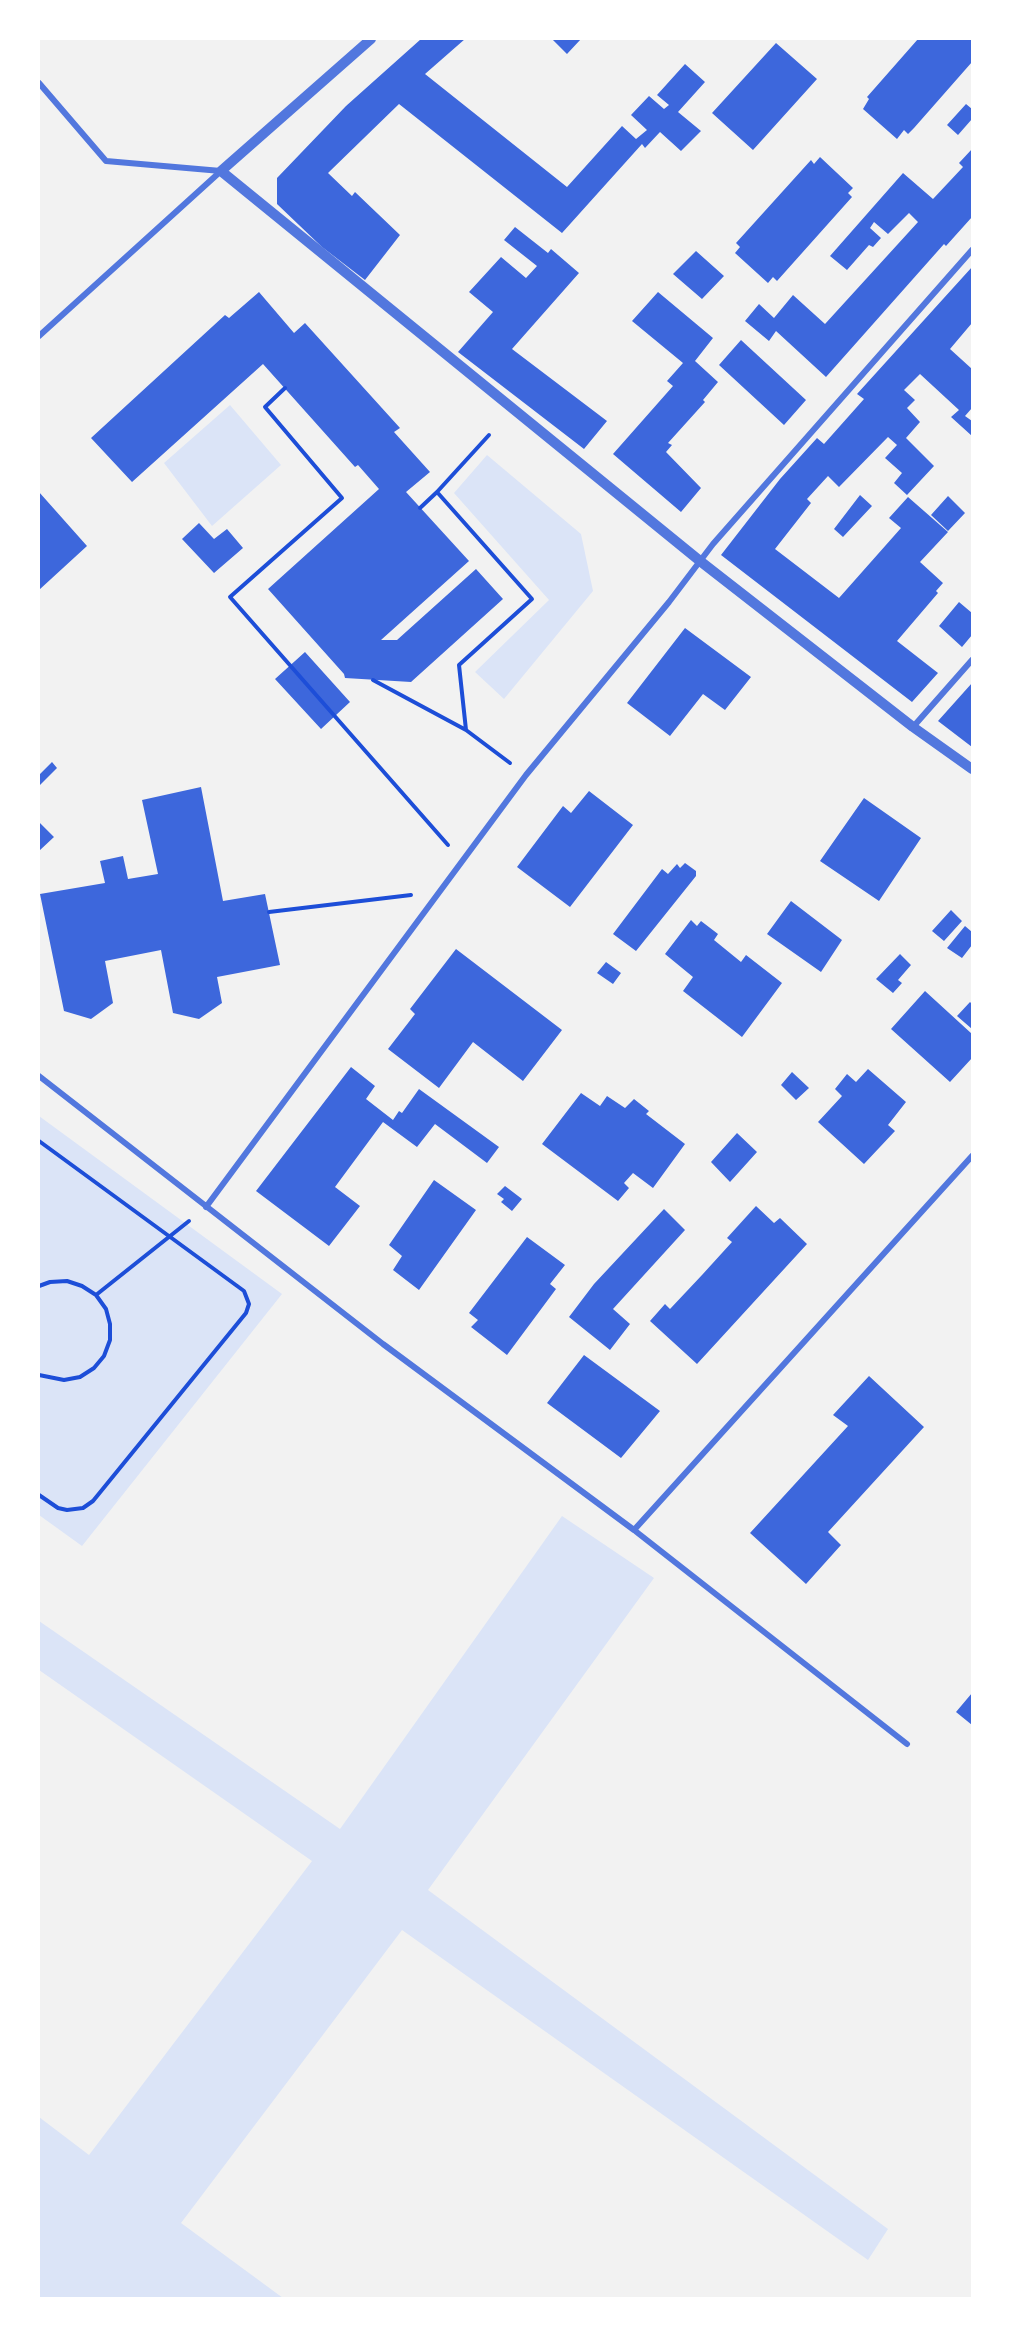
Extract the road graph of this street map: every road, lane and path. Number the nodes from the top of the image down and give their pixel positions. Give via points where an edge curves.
1 (371, 39) edge
2 (39, 83) edge
3 (221, 171) junction
4 (972, 250) edge
5 (39, 336) edge
6 (285, 388) dead end
7 (489, 435) dead end
8 (436, 492) junction
9 (420, 508) dead end
10 (700, 561) junction
11 (972, 660) edge
12 (373, 680) dead end
13 (913, 727) junction
14 (466, 730) junction
15 (972, 769) edge
16 (526, 775) junction
17 (462, 861) junction
18 (439, 892) junction
19 (269, 912) dead end
20 (39, 1076) edge
21 (39, 1141) edge
22 (972, 1156) edge
23 (206, 1207) junction
24 (170, 1236) junction
25 (39, 1286) edge
26 (96, 1295) junction
27 (39, 1375) edge
28 (39, 1495) edge
29 (634, 1530) junction
30 (907, 1744) dead end

1 - 3 street
2 - 3 street via 106,161
3 - 5 street
3 - 10 street
4 - 10 street
6 - 17 path via 265,407 342,498 230,597
7 - 8 path
8 - 9 path
8 - 14 path via 532,598 459,665
10 - 13 street
10 - 16 street
11 - 13 street
12 - 14 path
13 - 15 street
14 - 16 path
16 - 17 street
17 - 18 street
18 - 19 path
18 - 23 street
20 - 23 street
21 - 24 path
22 - 29 street
23 - 24 path
23 - 29 street
24 - 26 path
24 - 28 path via 244,1291 249,1305 246,1313 93,1501 83,1508 67,1510
25 - 26 path via 67,1281
26 - 27 path via 110,1324 104,1356 80,1377 64,1380
29 - 30 street

